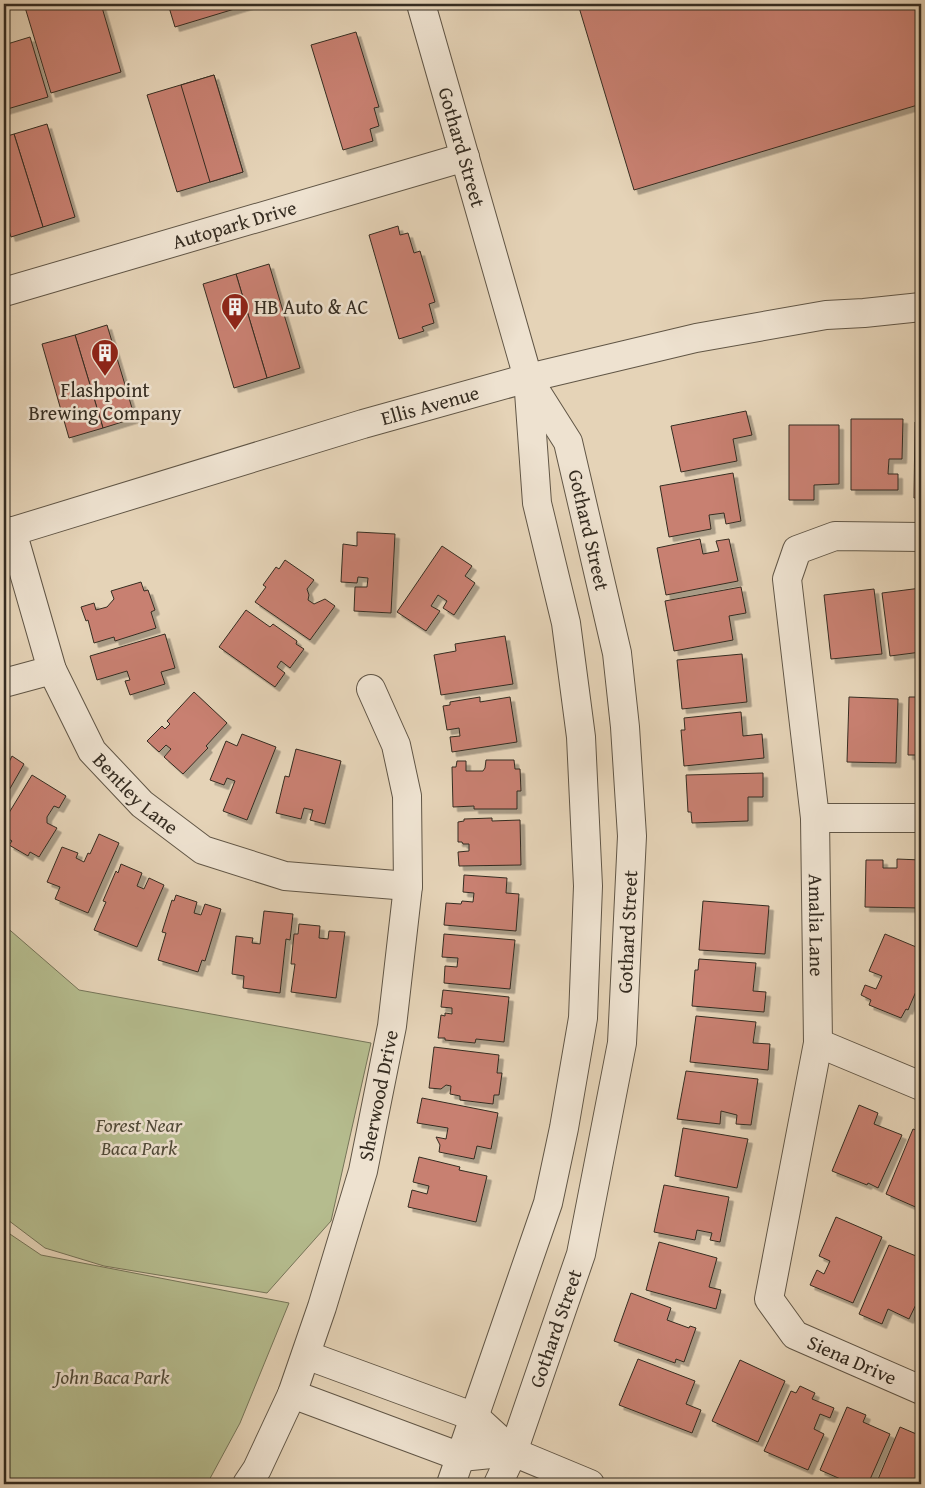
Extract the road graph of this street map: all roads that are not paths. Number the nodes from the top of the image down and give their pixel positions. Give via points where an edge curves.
1 (421, 4) edge
2 (465, 158) junction
3 (4, 292) edge
4 (921, 307) edge
5 (864, 313) junction
6 (921, 325) edge
7 (528, 378) junction
8 (8, 532) edge
9 (921, 537) edge
10 (52, 670) junction
11 (4, 683) edge
12 (372, 689) dead end
13 (815, 818) junction
14 (921, 818) edge
15 (408, 886) junction
16 (818, 1043) junction
17 (921, 1086) edge
18 (769, 1299) joint
19 (306, 1355) junction
20 (921, 1390) edge
21 (292, 1394) junction
22 (475, 1416) junction
23 (513, 1452) junction
24 (461, 1457) junction
25 (247, 1484) edge
26 (451, 1484) edge
27 (498, 1484) edge
28 (590, 1484) edge

1 - 2 street, Gothard Street
2 - 3 street, Autopark Drive
2 - 7 street, Gothard Street
4 - 5 street, Ellis Avenue
5 - 6 street, Ellis Avenue
5 - 7 street, Ellis Avenue via 826,315 696,338
7 - 8 street, Ellis Avenue via 363,424
7 - 22 street, Gothard Street via 537,503 566,623 581,738 588,886 583,1009 548,1203
7 - 23 street, Gothard Street via 568,442 615,644 625,727 632,836 622,1043 581,1254
8 - 10 street, Bentley Lane
9 - 13 street, Amalia Lane via 835,536 797,550 787,579
10 - 11 street
10 - 15 street, Bentley Lane via 92,751 142,804 203,850 284,876
12 - 15 street, Sherwood Drive via 396,745 406,796
13 - 14 street
13 - 16 street, Amalia Lane
15 - 19 street, Sherwood Drive via 392,1026 363,1171
16 - 17 street
16 - 18 street, Amalia Lane
18 - 20 street, Siena Drive via 795,1335
19 - 21 street, Sherwood Drive
19 - 22 street
21 - 24 street
21 - 25 street, Sherwood Drive
22 - 23 street
22 - 24 street, Gothard Street
23 - 24 street
23 - 27 street, Gothard Street
23 - 28 street
24 - 26 street, Gothard Street

